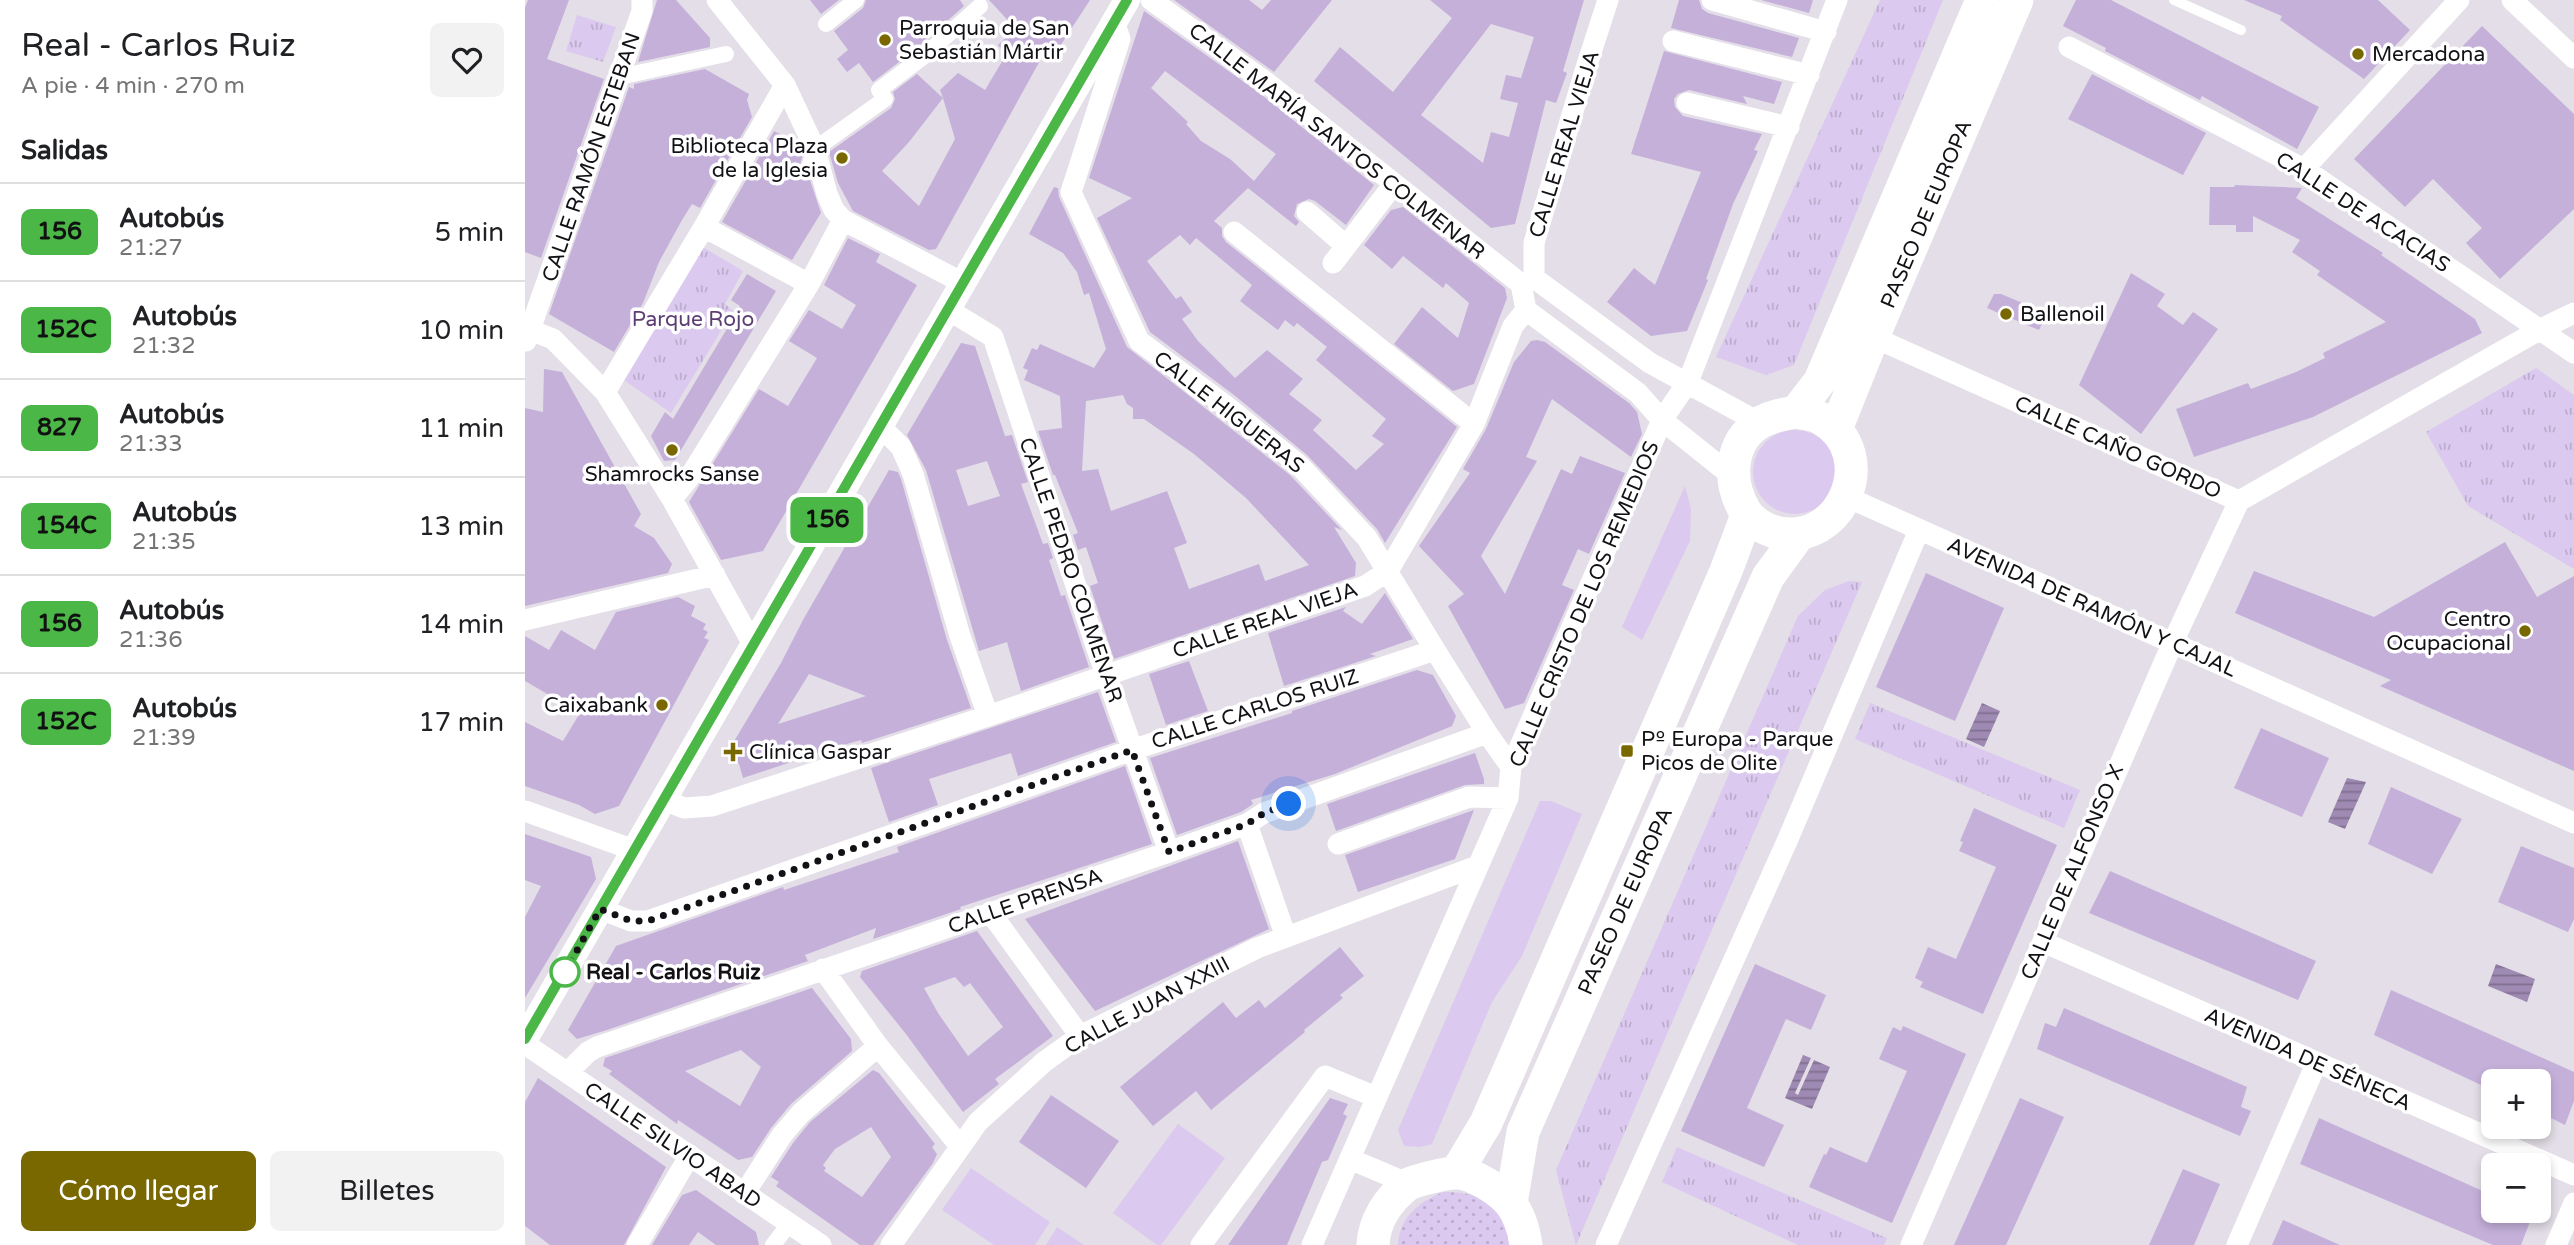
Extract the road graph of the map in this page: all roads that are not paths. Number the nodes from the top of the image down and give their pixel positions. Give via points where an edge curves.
1 (717, 0) edge
2 (856, 0) edge
3 (1151, 0) edge
4 (1608, 0) edge
5 (1710, 0) edge
6 (1837, 0) edge
7 (1982, 0) edge
8 (2017, 0) edge
9 (2174, 0) edge
10 (2459, 0) edge
11 (2512, 0) edge
12 (642, 5) edge
13 (980, 6) dead end
14 (1120, 7) edge
15 (826, 24) dead end
16 (2241, 30) dead end
17 (1826, 32) junction
18 (1672, 41) dead end
19 (2069, 47) dead end
20 (726, 54) dead end
21 (2574, 58) edge
22 (1809, 75) junction
23 (619, 78) junction
24 (785, 85) junction
25 (1687, 103) dead end
26 (1789, 127) junction
27 (811, 160) junction
28 (2304, 169) junction
29 (1394, 184) junction
30 (1307, 212) dead end
31 (843, 220) junction
32 (704, 227) junction
33 (1234, 232) dead end
34 (1528, 281) junction
35 (963, 283) junction
36 (809, 284) junction
37 (947, 309) junction
38 (1526, 310) junction
39 (2574, 313) edge
40 (2539, 330) junction
41 (527, 334) edge
42 (1873, 337) junction
43 (2574, 354) edge
44 (1688, 382) junction
45 (604, 392) junction
46 (1796, 412) junction
47 (1662, 420) junction
48 (1759, 423) junction
49 (1474, 424) junction
50 (881, 427) junction
51 (1836, 429) junction
52 (1733, 476) junction
53 (1846, 497) junction
54 (672, 499) junction
55 (2239, 501) junction
56 (1747, 515) junction
57 (1919, 530) junction
58 (1800, 533) junction
59 (1388, 571) junction
60 (715, 575) junction
61 (525, 620) edge
62 (2173, 642) junction
63 (754, 646) junction
64 (1434, 650) junction
65 (1106, 674) junction
66 (988, 716) junction
67 (1487, 733) junction
68 (1132, 750) junction
69 (1511, 767) junction
70 (1508, 797) junction
71 (664, 800) junction
72 (525, 811) edge
73 (2574, 823) edge
74 (1247, 824) junction
75 (1338, 844) dead end
76 (634, 850) junction
77 (1169, 852) junction
78 (1477, 866) junction
79 (600, 909) junction
80 (990, 912) junction
81 (1286, 937) junction
82 (2043, 942) junction
83 (823, 969) junction
84 (527, 1031) edge
85 (1080, 1036) junction
86 (878, 1046) junction
87 (2316, 1063) junction
88 (568, 1072) junction
89 (1376, 1097) junction
90 (960, 1146) junction
91 (690, 1155) junction
92 (1350, 1159) junction
93 (1455, 1173) junction
94 (2574, 1175) edge
95 (1409, 1184) junction
96 (744, 1194) junction
97 (1511, 1203) junction
98 (2574, 1203) edge
99 (789, 1224) junction
100 (1317, 1244) edge
101 (636, 1245) edge
102 (773, 1245) edge
103 (821, 1245) edge
104 (891, 1245) edge
105 (1201, 1245) edge
106 (1373, 1245) edge
107 (1525, 1245) edge
108 (1606, 1245) edge
109 (1911, 1245) edge
110 (2237, 1245) edge
111 (2556, 1245) edge

1 - 24 street
2 - 15 street
3 - 29 street, CALLE MARÍA SANTOS COLMENAR via 1266,82
4 - 34 street, CALLE REAL VIEJA via 1534,243
5 - 17 street
6 - 17 street, CALLE CRISTO DE LOS REMEDIOS
7 - 46 main road, PASEO DE EUROPA via 1820,381
8 - 42 main road, PASEO DE EUROPA
9 - 16 lane
10 - 28 street
11 - 21 street
12 - 23 street, CALLE RAMÓN ESTEBAN
13 - 27 street via 879,90 884,99
14 - 35 street
14 - 59 street, CALLE HIGUERAS via 1120,39 1071,191 1139,341 1299,465 1367,538
17 - 22 street, CALLE CRISTO DE LOS REMEDIOS
18 - 22 street
19 - 28 street, CALLE DE ACACIAS
20 - 23 street
22 - 26 street, CALLE CRISTO DE LOS REMEDIOS
23 - 41 street, CALLE RAMÓN ESTEBAN
24 - 27 street
24 - 32 street
25 - 26 street
26 - 44 street, CALLE CRISTO DE LOS REMEDIOS
27 - 31 street
28 - 40 street, CALLE DE ACACIAS
29 - 30 street via 1340,255
29 - 34 street, CALLE MARÍA SANTOS COLMENAR
31 - 35 street
31 - 36 street
32 - 36 street
32 - 45 street
33 - 49 street
34 - 38 street, CALLE REAL VIEJA
34 - 44 street, CALLE MARÍA SANTOS COLMENAR via 1650,363
35 - 37 street
36 - 54 street
37 - 50 street
37 - 65 street, CALLE PEDRO COLMENAR via 993,337
38 - 47 street via 1638,393
38 - 49 street, CALLE REAL VIEJA via 1513,326
39 - 40 street, CALLE CAÑO GORDO
40 - 43 street, CALLE DE ACACIAS
40 - 55 street, CALLE CAÑO GORDO
41 - 45 street via 553,339
42 - 51 main road, PASEO DE EUROPA
42 - 55 street, CALLE CAÑO GORDO
44 - 47 street, CALLE CRISTO DE LOS REMEDIOS
44 - 48 street, CALLE MARÍA SANTOS COLMENAR
45 - 54 street
46 - 48 main road
46 - 51 main road via 1819,417
47 - 52 street
47 - 69 street, CALLE CRISTO DE LOS REMEDIOS
48 - 52 main road via 1740,444
49 - 59 street, CALLE REAL VIEJA
50 - 63 street
50 - 66 street via 901,447 913,474
51 - 53 main road via 1852,466
52 - 56 main road
53 - 57 street, AVENIDA DE RAMÓN Y CAJAL
53 - 58 main road via 1833,516
54 - 60 street
55 - 62 street, CALLE DE ALFONSO X
56 - 58 main road via 1766,529
56 - 93 main road, PASEO DE EUROPA via 1486,1123
57 - 62 street, AVENIDA DE RAMÓN Y CAJAL
57 - 108 street via 1788,839
58 - 97 main road, PASEO DE EUROPA via 1768,577 1523,1132
59 - 64 street, CALLE HIGUERAS
59 - 65 street, CALLE REAL VIEJA via 1365,586
60 - 61 street
60 - 63 street
62 - 73 street, AVENIDA DE RAMÓN Y CAJAL
62 - 82 street, CALLE DE ALFONSO X
63 - 71 street
64 - 67 street, CALLE HIGUERAS
64 - 68 street, CALLE CARLOS RUIZ
65 - 66 street, CALLE REAL VIEJA
65 - 68 street, CALLE PEDRO COLMENAR
66 - 71 street, CALLE REAL VIEJA via 712,806 684,808
67 - 69 street, CALLE HIGUERAS
67 - 74 street, CALLE PRENSA via 1264,813
68 - 77 street, CALLE PEDRO COLMENAR
68 - 79 street, CALLE CARLOS RUIZ via 648,921 631,921
69 - 70 street, CALLE CRISTO DE LOS REMEDIOS
70 - 75 street via 1469,797
70 - 78 street, CALLE CRISTO DE LOS REMEDIOS
71 - 76 street
72 - 76 street
74 - 77 street, CALLE PRENSA
74 - 81 street
76 - 79 street
77 - 80 street, CALLE PRENSA
78 - 81 street, CALLE JUAN XXIII
78 - 89 street, CALLE CRISTO DE LOS REMEDIOS
79 - 84 street
80 - 83 street, CALLE PRENSA
80 - 85 street
81 - 85 street, CALLE JUAN XXIII
82 - 87 street, AVENIDA DE SÉNECA
82 - 109 street, CALLE DE ALFONSO X
83 - 86 street
83 - 88 street, CALLE PRENSA via 597,1047
84 - 88 street, CALLE SILVIO ABAD
85 - 90 street, CALLE JUAN XXIII via 988,1113
86 - 90 street
86 - 96 street via 801,1113
87 - 94 street, AVENIDA DE SÉNECA
87 - 110 street
88 - 91 street, CALLE SILVIO ABAD
89 - 92 street, CALLE CRISTO DE LOS REMEDIOS
89 - 105 street via 1325,1076
90 - 104 street, CALLE JUAN XXIII
91 - 96 street, CALLE SILVIO ABAD
91 - 101 street
92 - 95 street
92 - 100 street, CALLE CRISTO DE LOS REMEDIOS
93 - 95 main road
93 - 97 main road via 1479,1179
95 - 106 main road via 1379,1216
96 - 99 street, CALLE SILVIO ABAD
97 - 107 main road via 1524,1229
98 - 111 street
99 - 102 street
99 - 103 street, CALLE SILVIO ABAD

